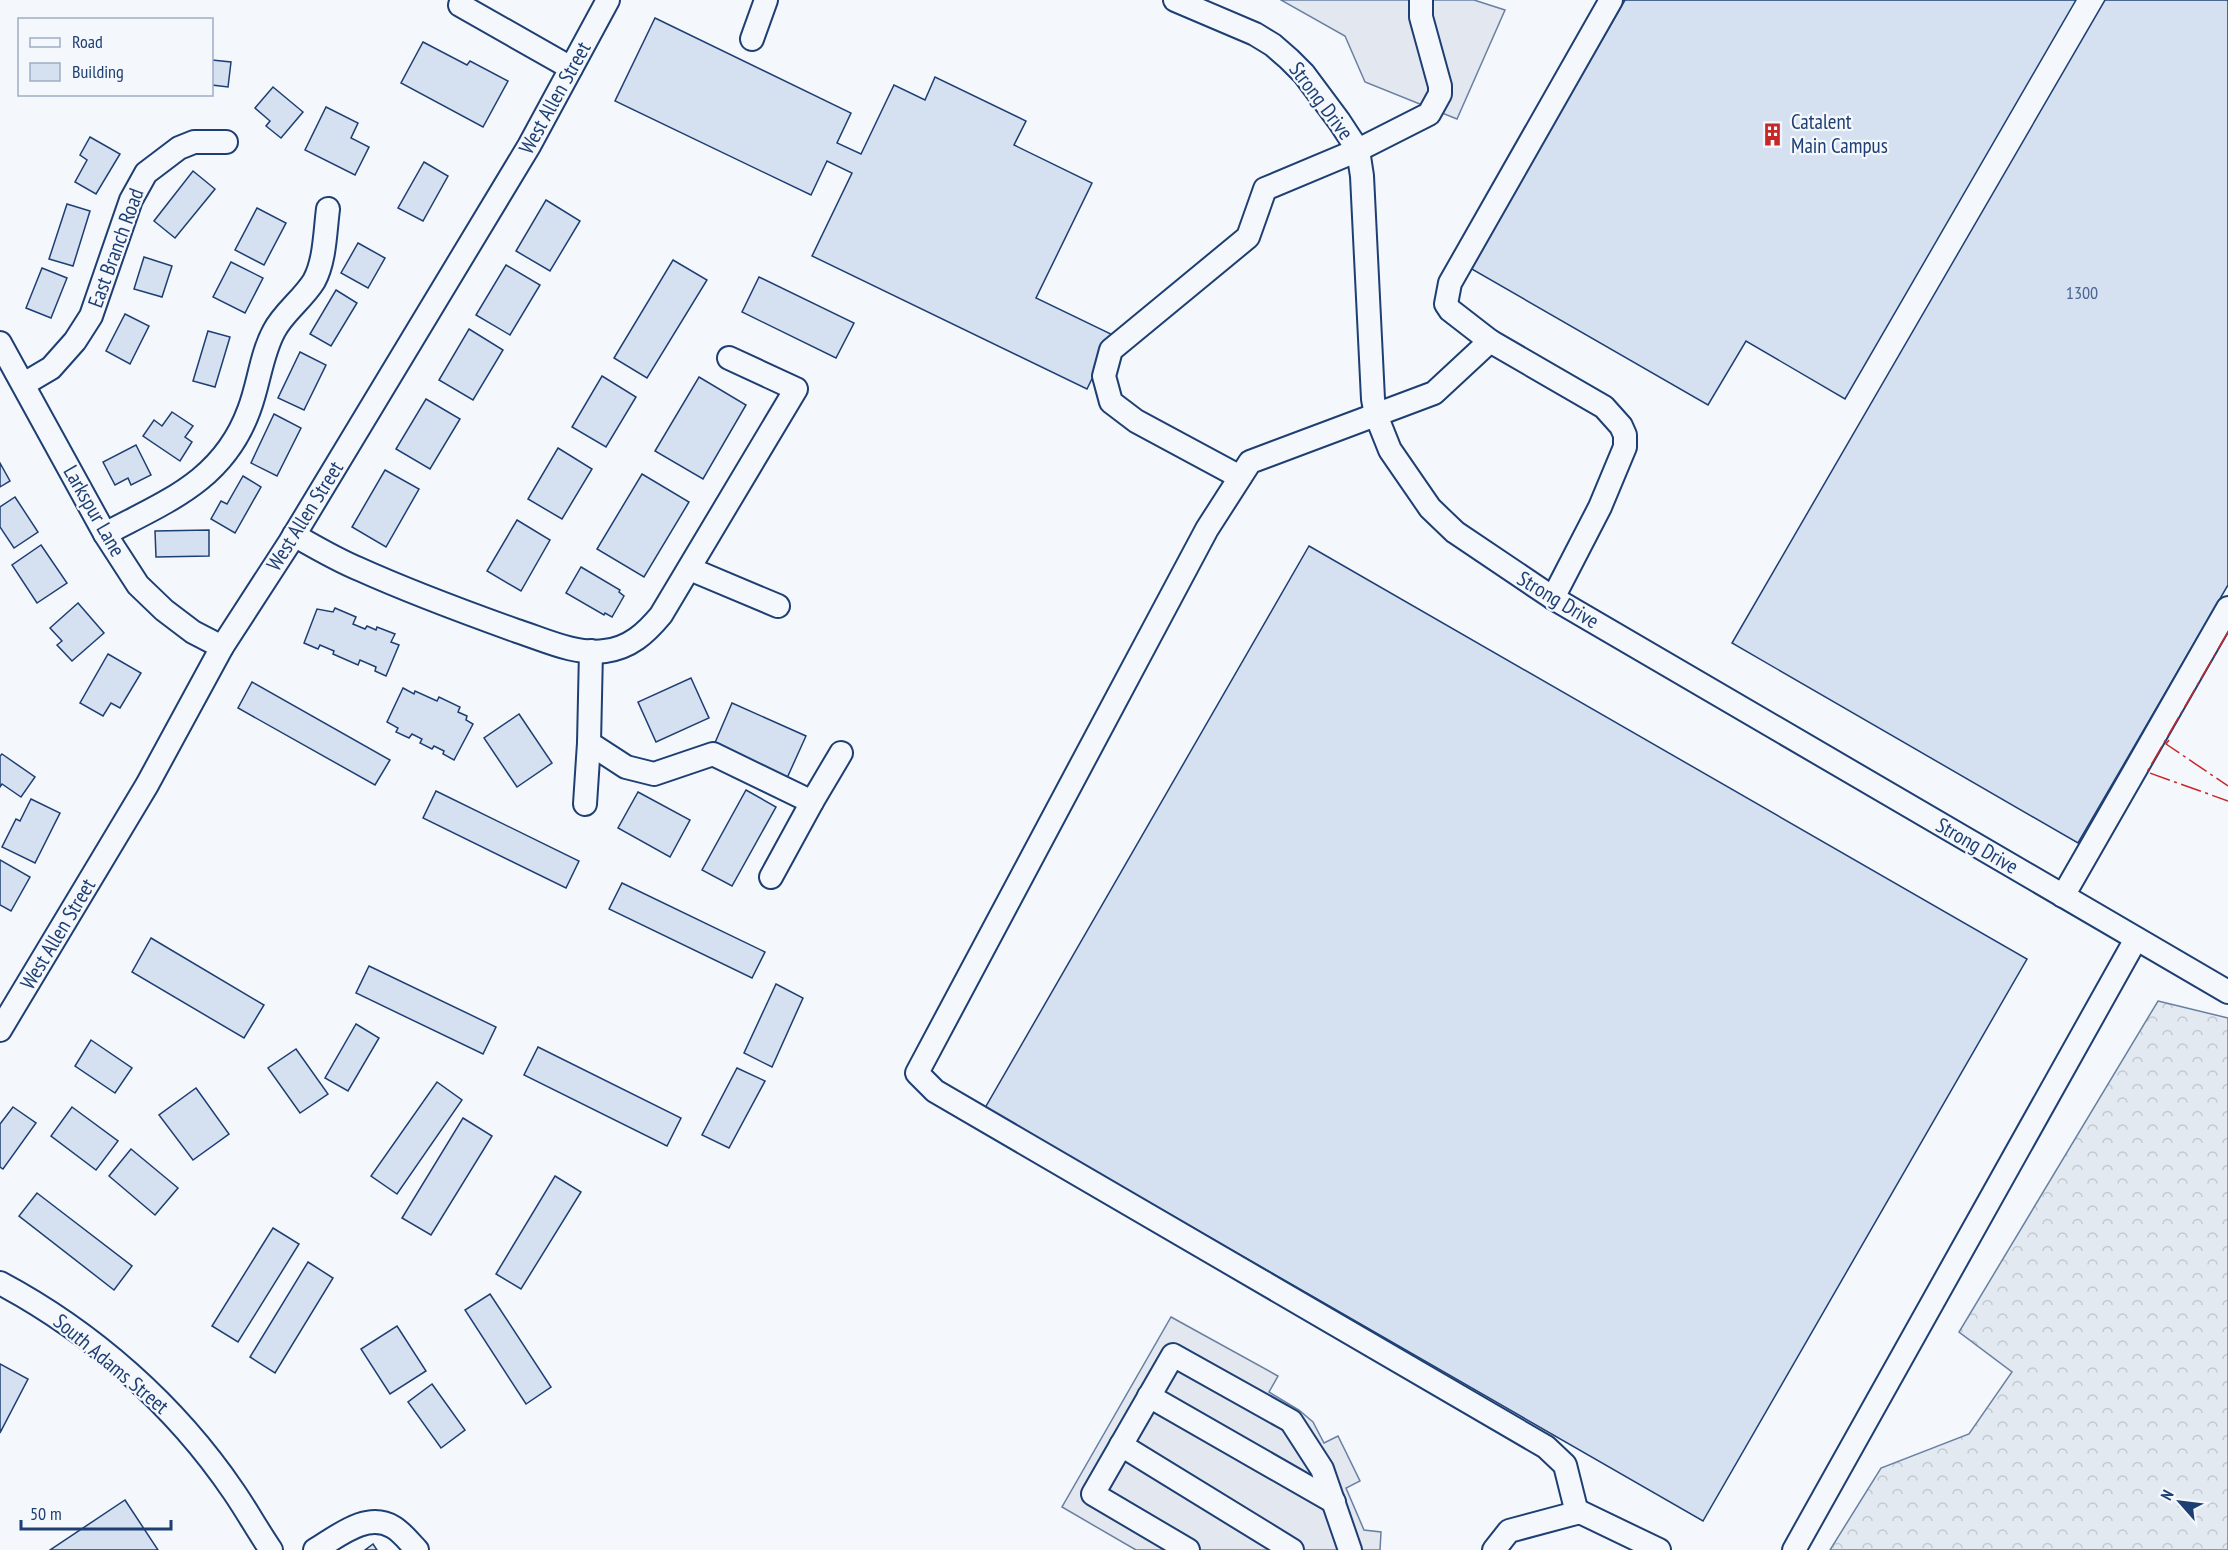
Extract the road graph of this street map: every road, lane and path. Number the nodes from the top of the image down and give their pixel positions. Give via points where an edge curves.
1 (608, 0) edge
2 (766, 0) edge
3 (1175, 0) edge
4 (1421, 0) edge
5 (1611, 0) edge
6 (460, 5) dead end
7 (752, 39) dead end
8 (572, 68) junction
9 (226, 142) dead end
10 (1358, 150) junction
11 (328, 210) dead end
12 (1490, 341) junction
13 (0, 344) edge
14 (729, 358) dead end
15 (24, 384) junction
16 (1376, 415) junction
17 (1240, 477) junction
18 (105, 534) junction
19 (294, 535) junction
20 (690, 569) junction
21 (1553, 598) junction
22 (778, 606) dead end
23 (2228, 608) edge
24 (222, 648) junction
25 (591, 651) junction
26 (589, 743) junction
27 (841, 753) dead end
28 (812, 802) junction
29 (585, 804) dead end
30 (771, 877) dead end
31 (2063, 896) junction
32 (2136, 939) junction
33 (2228, 992) edge
34 (0, 1030) edge
35 (0, 1283) edge
36 (1149, 1396) junction
37 (1121, 1445) junction
38 (1334, 1502) junction
39 (1577, 1513) junction
40 (271, 1550) edge
41 (315, 1550) edge
42 (417, 1550) edge
43 (1188, 1550) edge
44 (1292, 1550) edge
45 (1350, 1550) edge
46 (1494, 1550) edge
47 (1659, 1550) edge
48 (1794, 1550) edge

1 - 8 street, West Allen Street
2 - 7 street
3 - 10 street, Strong Drive via 1234,23 1273,45 1304,74
4 - 10 street via 1421,17 1440,86 1436,104 1429,114
5 - 12 street via 1450,283 1446,304 1450,310
6 - 8 street
8 - 19 street, West Allen Street
9 - 15 street, East Branch Road via 194,142 179,148 146,173 131,200 91,316 57,362
10 - 16 street, Strong Drive
10 - 17 street via 1265,189 1248,237 1111,350 1104,375 1111,402 1136,421
11 - 18 street via 315,279 275,328 249,410 234,441 217,465 197,482
12 - 16 street via 1434,393
12 - 21 street via 1604,407 1625,435 1625,447 1600,507
13 - 15 street, Larkspur Lane
14 - 20 street via 796,389
15 - 18 street, Larkspur Lane
16 - 17 street via 1250,462
16 - 21 street, Strong Drive via 1390,450 1430,508 1455,532
17 - 39 street via 1208,529 917,1074 935,1091 1546,1448 1565,1465
18 - 24 street, Larkspur Lane via 138,585 171,616
19 - 24 street, West Allen Street
19 - 25 street via 358,569 570,649
20 - 22 street
20 - 25 street via 649,630 621,647
21 - 31 street, Strong Drive
23 - 31 street
24 - 34 street, West Allen Street via 147,785
25 - 26 street
26 - 28 street via 626,767 654,774 713,754
26 - 29 street
27 - 28 street
28 - 30 street
31 - 32 street, Strong Drive
32 - 33 street, Strong Drive
32 - 48 street
35 - 40 street, South Adams Street via 73,1328 158,1399 233,1490
36 - 37 street
36 - 38 street
36 - 38 street via 1173,1355 1291,1421 1322,1469
37 - 43 street via 1093,1494
37 - 44 street
38 - 45 street
39 - 46 street via 1509,1531
39 - 47 street
41 - 42 street via 360,1524 378,1521 393,1527

